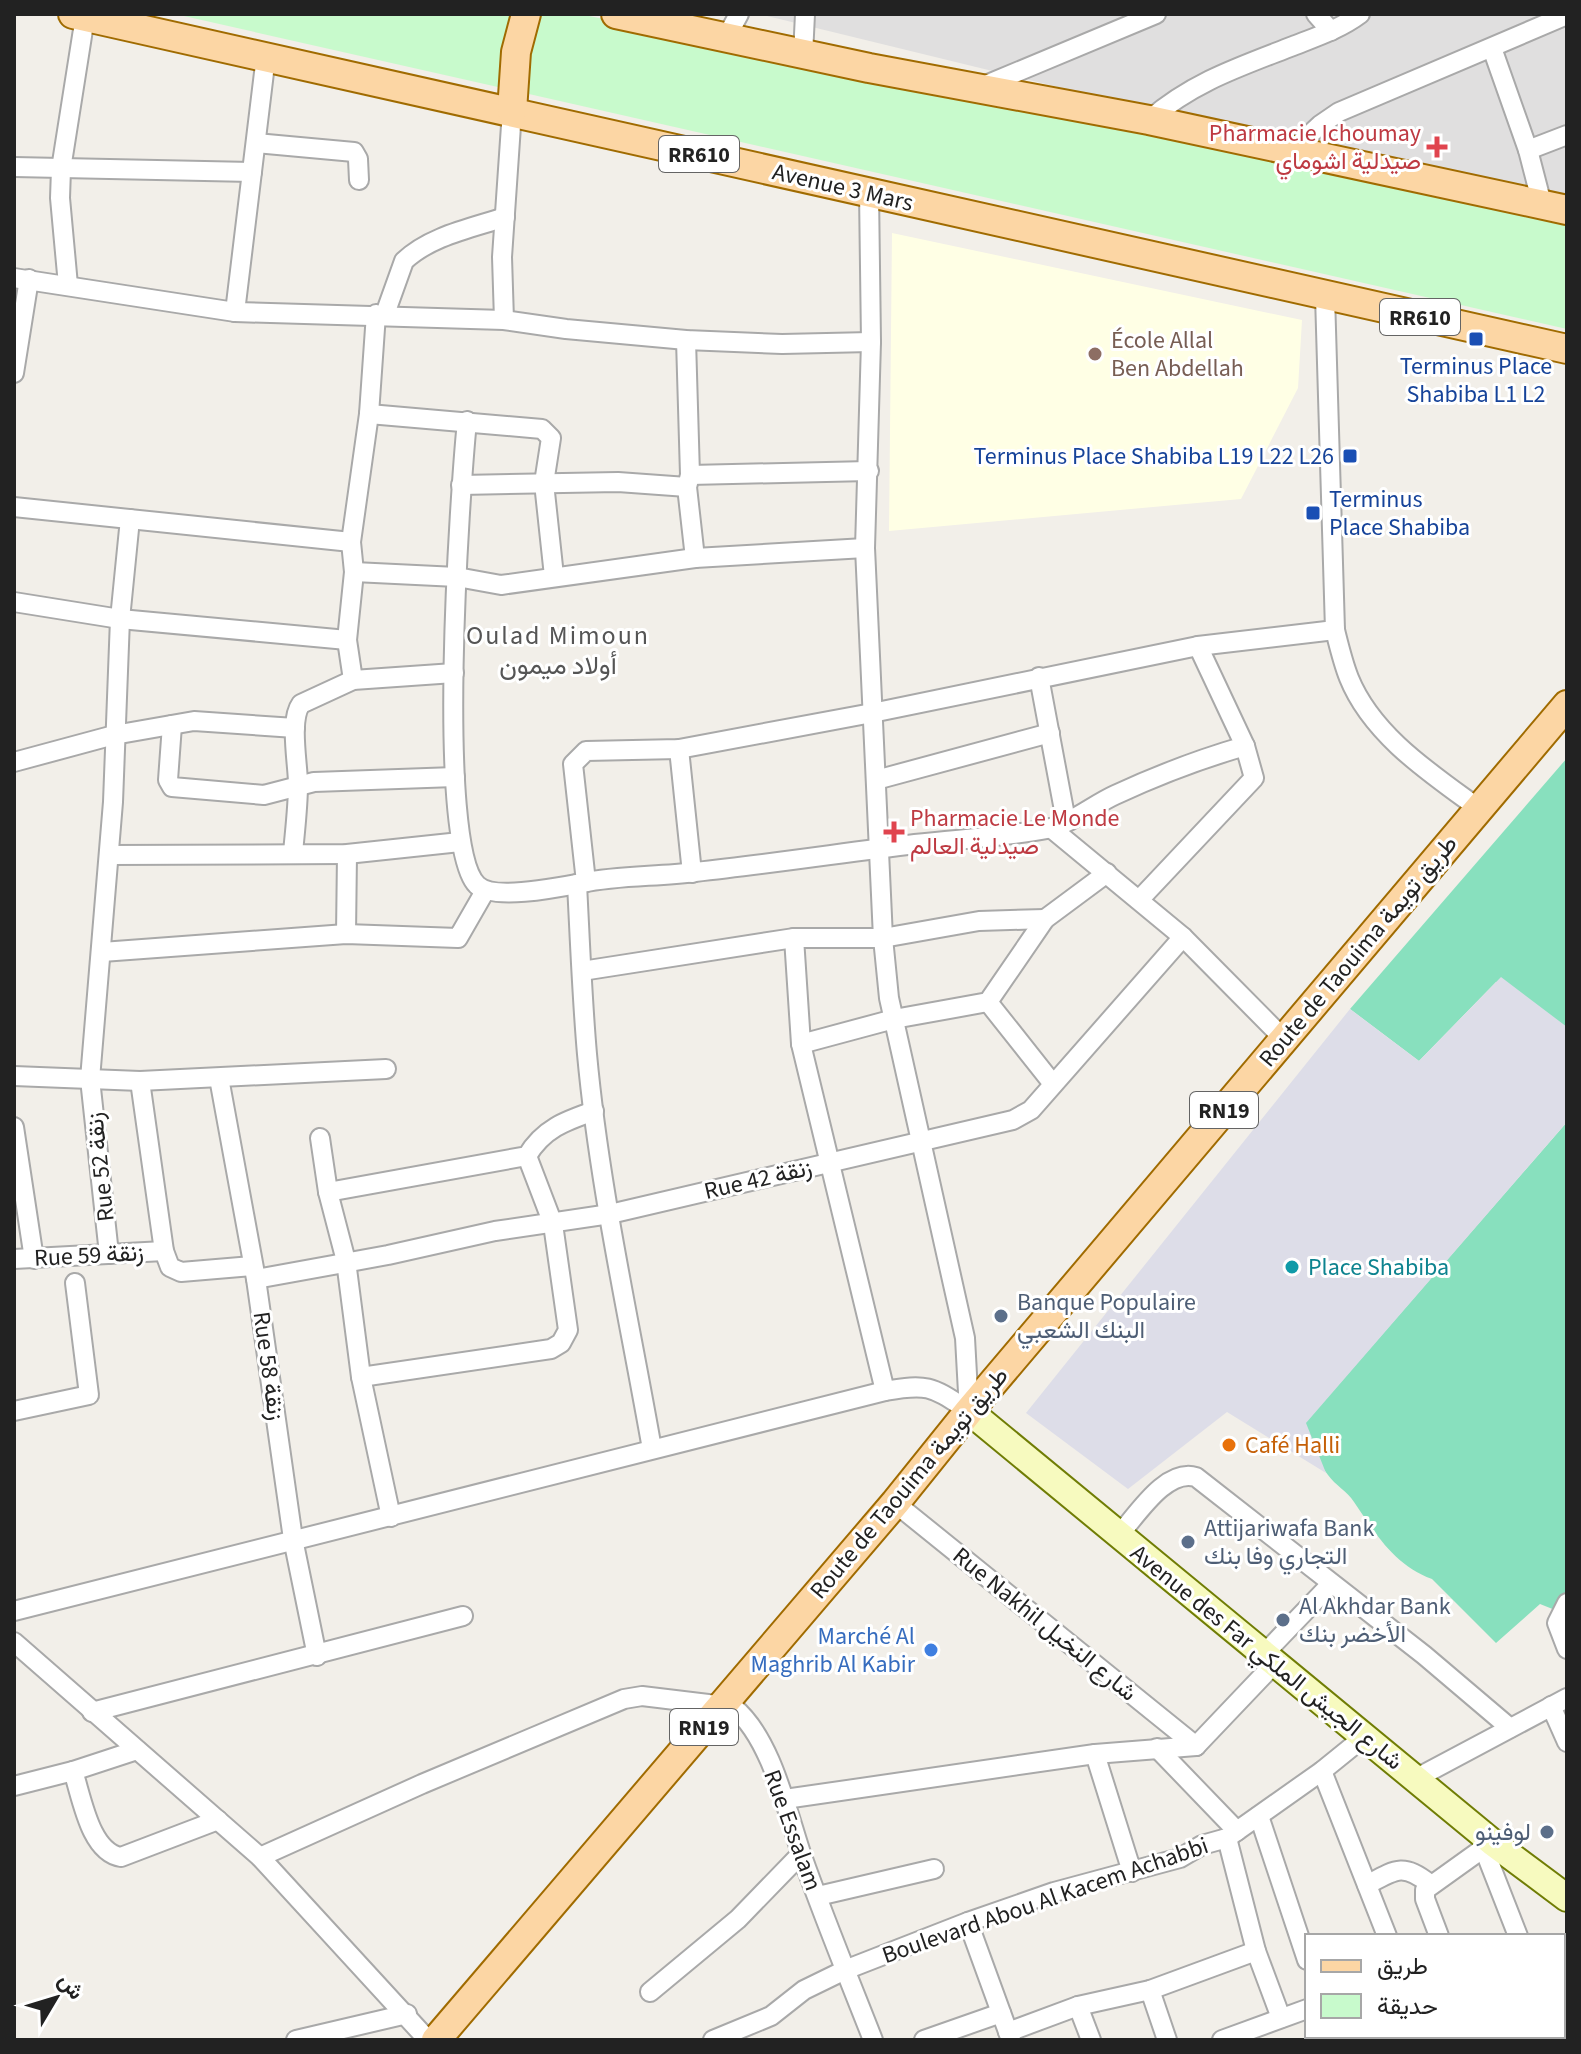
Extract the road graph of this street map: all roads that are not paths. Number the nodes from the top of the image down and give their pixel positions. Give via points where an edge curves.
1 (526, 14) edge
2 (616, 14) edge
3 (805, 14) edge
4 (1156, 14) edge
5 (1316, 14) edge
6 (1360, 14) edge
7 (79, 15) edge
8 (1567, 15) edge
9 (733, 26) edge
10 (1331, 31) junction
11 (1492, 48) junction
12 (803, 55) junction
13 (266, 56) junction
14 (979, 88) junction
15 (512, 111) junction
16 (1149, 120) junction
17 (1567, 135) edge
18 (256, 143) junction
19 (1293, 150) junction
20 (1528, 150) junction
21 (14, 167) edge
22 (61, 169) junction
23 (252, 172) junction
24 (359, 180) dead end
25 (869, 192) junction
26 (1555, 207) edge
27 (505, 217) junction
28 (21, 278) edge
29 (68, 285) junction
30 (1325, 296) junction
31 (235, 312) junction
32 (381, 314) junction
33 (504, 320) junction
34 (686, 340) junction
35 (871, 342) junction
36 (1567, 349) edge
37 (14, 373) edge
38 (369, 414) junction
39 (467, 421) junction
40 (869, 471) junction
41 (688, 481) junction
42 (544, 483) junction
43 (461, 485) junction
44 (14, 507) edge
45 (130, 519) junction
46 (351, 542) junction
47 (865, 548) junction
48 (695, 558) junction
49 (354, 572) junction
50 (554, 576) junction
51 (457, 577) junction
52 (14, 602) edge
53 (120, 619) junction
54 (1335, 630) junction
55 (347, 640) junction
56 (1198, 646) junction
57 (454, 673) junction
58 (1039, 677) junction
59 (353, 680) junction
60 (1567, 705) edge
61 (872, 713) junction
62 (172, 725) junction
63 (295, 728) junction
64 (1050, 733) junction
65 (114, 735) junction
66 (1245, 746) junction
67 (679, 749) junction
68 (14, 762) edge
69 (455, 777) junction
70 (876, 780) junction
71 (298, 785) junction
72 (1478, 808) junction
73 (1058, 824) junction
74 (460, 842) junction
75 (879, 849) junction
76 (293, 853) junction
77 (347, 854) junction
78 (109, 855) junction
79 (692, 873) junction
80 (1107, 873) junction
81 (582, 883) junction
82 (485, 891) junction
83 (1139, 900) junction
84 (1045, 919) junction
85 (346, 934) junction
86 (1183, 937) junction
87 (794, 938) junction
88 (883, 938) junction
89 (102, 952) junction
90 (582, 971) junction
91 (988, 1002) junction
92 (894, 1019) junction
93 (1284, 1039) junction
94 (801, 1044) junction
95 (386, 1069) dead end
96 (14, 1076) edge
97 (219, 1078) junction
98 (90, 1079) junction
99 (140, 1081) junction
100 (1053, 1084) junction
101 (594, 1111) junction
102 (14, 1127) edge
103 (320, 1138) dead end
104 (920, 1142) junction
105 (527, 1156) junction
106 (829, 1162) junction
107 (328, 1192) junction
108 (610, 1214) junction
109 (553, 1224) junction
110 (164, 1251) junction
111 (109, 1254) junction
112 (14, 1259) edge
113 (34, 1259) junction
114 (346, 1261) junction
115 (254, 1272) junction
116 (75, 1283) dead end
117 (361, 1377) junction
118 (885, 1391) junction
119 (14, 1411) edge
120 (969, 1411) junction
121 (652, 1449) junction
122 (895, 1503) junction
123 (391, 1517) junction
124 (1119, 1535) junction
125 (293, 1539) junction
126 (1331, 1584) junction
127 (1566, 1604) edge
128 (14, 1611) edge
129 (463, 1616) dead end
130 (14, 1642) edge
131 (1567, 1649) edge
132 (317, 1656) junction
133 (1270, 1659) junction
134 (1559, 1702) edge
135 (723, 1704) junction
136 (92, 1712) junction
137 (1510, 1728) junction
138 (1364, 1737) junction
139 (1567, 1742) edge
140 (1196, 1746) junction
141 (1157, 1748) junction
142 (137, 1750) junction
143 (1095, 1754) junction
144 (73, 1771) junction
145 (1322, 1771) junction
146 (1415, 1779) junction
147 (14, 1786) edge
148 (785, 1799) junction
149 (1259, 1816) junction
150 (218, 1820) junction
151 (1232, 1835) junction
152 (1488, 1846) junction
153 (801, 1854) junction
154 (260, 1857) junction
155 (934, 1869) dead end
156 (1132, 1872) junction
157 (1430, 1884) junction
158 (1367, 1885) junction
159 (818, 1896) junction
160 (1567, 1898) edge
161 (968, 1922) junction
162 (1386, 1934) edge
163 (1438, 1934) edge
164 (1517, 1934) edge
165 (1256, 1951) junction
166 (1305, 1954) edge
167 (845, 1970) junction
168 (1150, 1990) junction
169 (650, 1992) dead end
170 (1078, 2006) junction
171 (1305, 2010) edge
172 (1001, 2013) junction
173 (407, 2014) junction
174 (1281, 2018) junction
175 (1010, 2036) edge
176 (1234, 2038) edge
177 (296, 2040) edge
178 (428, 2040) edge
179 (436, 2040) edge
180 (713, 2040) edge
181 (873, 2040) edge
182 (924, 2040) edge
183 (1091, 2040) edge
184 (1167, 2040) edge

1 - 15 main road via 516,52
2 - 9 main road
3 - 12 street
4 - 14 street
5 - 10 street
6 - 10 street
7 - 13 main road, Avenue 3 Mars / RR610
7 - 22 street
8 - 11 street
9 - 12 main road
10 - 16 street via 1196,86
11 - 19 street via 1339,112
11 - 20 street
12 - 14 main road
13 - 15 main road, Avenue 3 Mars / RR610
13 - 18 street
14 - 16 main road
15 - 25 main road, Avenue 3 Mars / RR610
15 - 27 street
16 - 19 main road
17 - 20 street
18 - 23 street
18 - 24 street via 354,152
19 - 26 main road
20 - 26 street
21 - 22 street
22 - 23 street
22 - 29 street
23 - 31 street
25 - 30 main road, Avenue 3 Mars / RR610
25 - 35 street
27 - 32 street via 411,254
27 - 33 street
28 - 29 street
28 - 37 street
29 - 31 street
30 - 36 main road, Avenue 3 Mars / RR610
30 - 54 street
31 - 32 street
32 - 33 street
32 - 38 street
33 - 34 street
34 - 35 street
34 - 41 street
35 - 40 street
38 - 39 street
38 - 46 street
39 - 42 street via 548,433
39 - 43 street
40 - 41 street
40 - 47 street
41 - 42 street
41 - 48 street
42 - 43 street
42 - 50 street
43 - 51 street
44 - 45 street
45 - 46 street
45 - 53 street, Rue 52 زنقة
46 - 49 street
47 - 48 street
47 - 61 street
48 - 50 street
49 - 51 street
49 - 55 street
50 - 51 street via 501,585
51 - 57 street
52 - 53 street
53 - 55 street
53 - 65 street, Rue 52 زنقة
54 - 56 street
54 - 72 street via 1349,679 1370,714 1433,776
55 - 59 street
56 - 58 street
56 - 66 street
57 - 59 street
57 - 69 street
58 - 61 street
58 - 64 street
59 - 63 street via 301,704
60 - 72 main road, Route de Taouima طريق تويمة / RN19
61 - 67 street
61 - 70 street
62 - 63 street via 194,721
62 - 65 street
62 - 71 street via 172,787 264,795
63 - 71 street
64 - 70 street
64 - 73 street
65 - 68 street
65 - 78 street, Rue 52 زنقة
66 - 73 street via 1194,761
66 - 83 street via 1254,778
67 - 79 street
67 - 81 street via 594,749 576,759
69 - 71 street
69 - 74 street
70 - 75 street
71 - 76 street
72 - 93 main road, Route de Taouima طريق تويمة / RN19
73 - 75 street
73 - 80 street
74 - 77 street
74 - 82 street via 470,875
75 - 79 street
75 - 88 street
76 - 77 street
76 - 78 street
77 - 85 street
78 - 89 street, Rue 52 زنقة
79 - 81 street
80 - 83 street
80 - 84 street
81 - 82 street via 500,894
81 - 90 street
82 - 85 street via 458,938
83 - 86 street
84 - 88 street via 979,921
84 - 91 street
85 - 89 street
86 - 93 street
86 - 100 street, Rue 42 زنقة
87 - 88 street
87 - 90 street
87 - 94 street
88 - 92 street
89 - 98 street, Rue 52 زنقة
90 - 101 street
91 - 92 street
91 - 100 street
92 - 94 street
92 - 104 street
93 - 120 main road, Route de Taouima طريق تويمة / RN19
94 - 106 street
95 - 97 street
96 - 98 street
97 - 99 street
97 - 115 street, Rue 58 زنقة
98 - 99 street
98 - 111 street, Rue 52 زنقة
99 - 110 street
100 - 104 street, Rue 42 زنقة via 1031,1110 1013,1120
101 - 105 street via 549,1130
101 - 108 street
102 - 113 street
103 - 107 street
104 - 106 street, Rue 42 زنقة
104 - 120 street via 965,1338
105 - 107 street
105 - 109 street
106 - 108 street, Rue 42 زنقة
106 - 118 street
107 - 114 street
108 - 109 street, Rue 42 زنقة
108 - 121 street
109 - 114 street, Rue 42 زنقة
109 - 117 street via 568,1330 557,1346
110 - 111 street, Rue 59 زنقة
110 - 115 street, Rue 42 زنقة via 174,1271
111 - 113 street, Rue 59 زنقة
112 - 113 street, Rue 59 زنقة
114 - 115 street, Rue 42 زنقة
114 - 117 street
115 - 125 street, Rue 58 زنقة
116 - 119 street via 89,1395
117 - 123 street
118 - 120 street via 924,1386
118 - 121 street
120 - 122 main road, Route de Taouima طريق تويمة / RN19
120 - 124 main road, Avenue des Far شارع الجيش الملكي
121 - 123 street
122 - 135 main road, Route de Taouima طريق تويمة / RN19
122 - 140 street, Rue Nakhil شارع النخيل
123 - 125 street
124 - 126 street via 1171,1478 1189,1474
124 - 133 main road, Avenue des Far شارع الجيش الملكي
125 - 128 street
125 - 132 street, Rue 58 زنقة
126 - 133 street
126 - 137 street
127 - 131 street via 1557,1623
129 - 132 street
130 - 136 street
132 - 136 street
133 - 138 main road, Avenue des Far شارع الجيش الملكي
133 - 140 street
134 - 137 street
134 - 139 street
135 - 148 street, Rue Essalam via 745,1716
135 - 154 street via 624,1699
135 - 179 main road, Route de Taouima طريق تويمة / RN19
136 - 142 street
137 - 146 street
138 - 145 street, Boulevard Abou Al Kacem Achabbi
138 - 146 main road, Avenue des Far شارع الجيش الملكي
140 - 141 street
141 - 143 street
141 - 151 street
142 - 144 street
142 - 150 street
143 - 148 street
143 - 156 street
144 - 147 street
144 - 150 street via 97,1842 113,1856
145 - 149 street, Boulevard Abou Al Kacem Achabbi
145 - 158 street
146 - 152 main road, Avenue des Far شارع الجيش الملكي
148 - 153 street, Rue Essalam
149 - 151 street, Boulevard Abou Al Kacem Achabbi
149 - 166 street
150 - 154 street
151 - 156 street, Boulevard Abou Al Kacem Achabbi
151 - 165 street
152 - 157 street
152 - 160 main road, Avenue des Far شارع الجيش الملكي
152 - 164 street
153 - 159 street, Rue Essalam
153 - 169 street via 738,1919
154 - 173 street
155 - 159 street
156 - 161 street, Boulevard Abou Al Kacem Achabbi
157 - 158 street via 1404,1869
157 - 163 street via 1424,1892
158 - 162 street
159 - 167 street, Rue Essalam
161 - 167 street, Boulevard Abou Al Kacem Achabbi
161 - 172 street
165 - 168 street
165 - 174 street
167 - 180 street, Boulevard Abou Al Kacem Achabbi via 804,1990 771,2016
167 - 181 street, Rue Essalam
168 - 170 street
168 - 184 street
170 - 175 street
170 - 183 street
171 - 174 street
172 - 175 street
172 - 182 street
173 - 177 street
173 - 178 street
174 - 176 street

